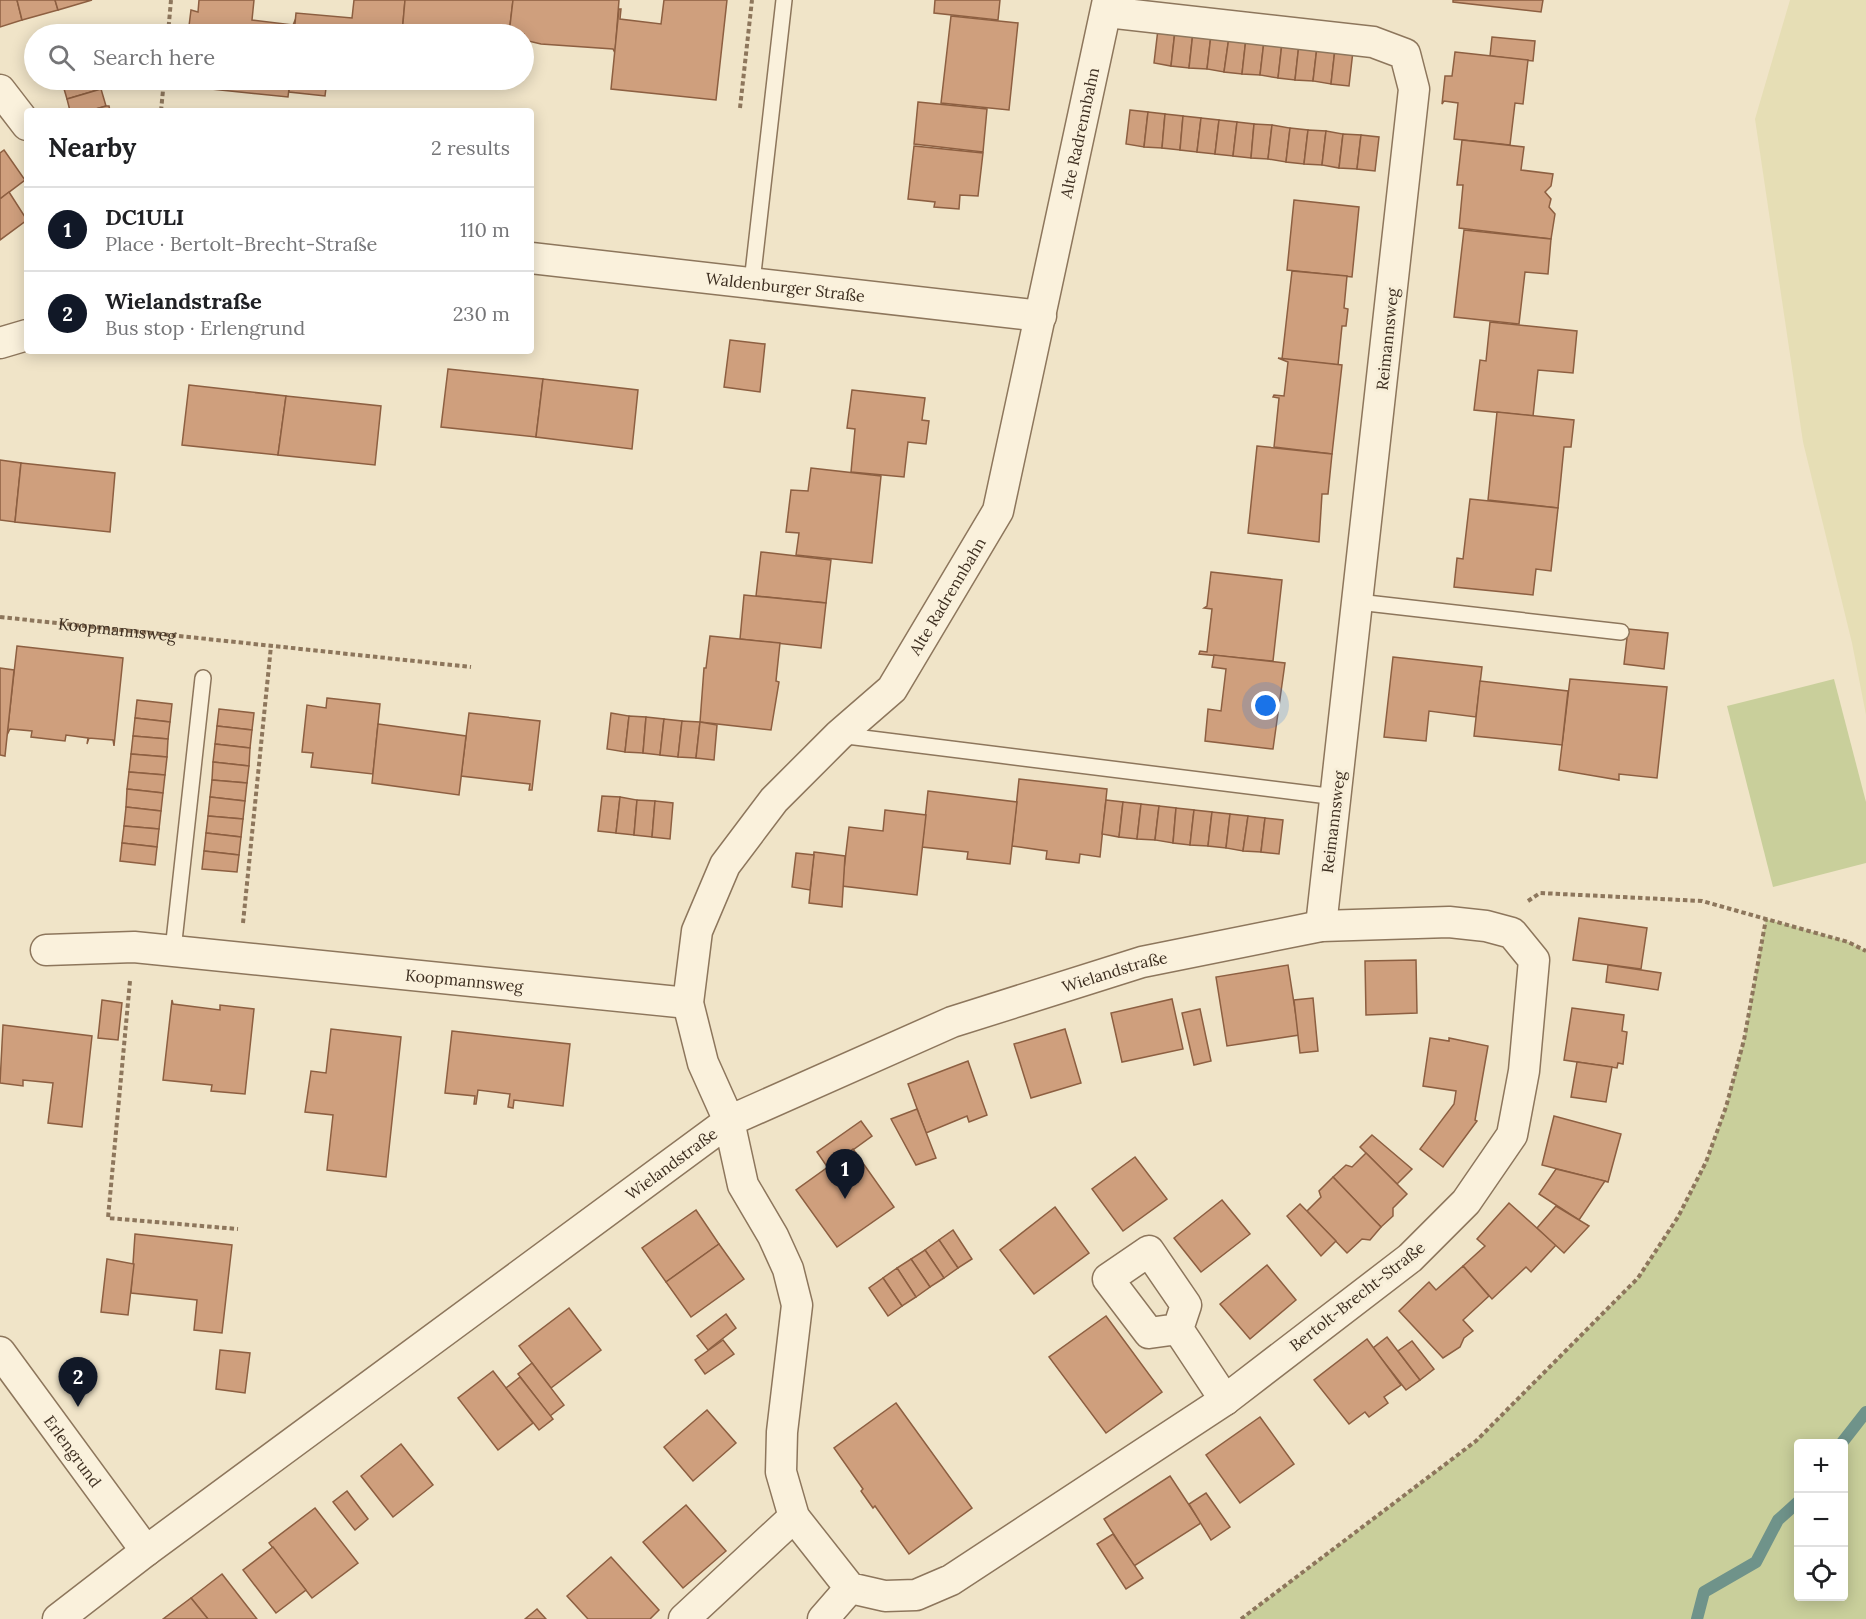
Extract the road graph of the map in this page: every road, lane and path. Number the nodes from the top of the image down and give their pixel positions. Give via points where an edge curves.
1 (171, 0) edge
2 (784, 0) edge
3 (1108, 6) edge
4 (169, 24) edge
5 (0, 90) edge
6 (163, 90) edge
7 (161, 108) edge
8 (24, 121) edge
9 (534, 258) edge
10 (752, 282) junction
11 (1041, 316) junction
12 (24, 336) edge
13 (0, 343) edge
14 (1358, 602) junction
15 (0, 617) edge
16 (1621, 632) dead end
17 (271, 646) junction
18 (471, 667) dead end
19 (203, 678) dead end
20 (839, 735) junction
21 (1336, 796) junction
22 (1766, 919) junction
23 (1385, 923) joint
24 (1321, 926) junction
25 (1486, 926) junction
26 (134, 947) junction
27 (46, 950) dead end
28 (173, 950) junction
29 (1866, 951) edge
30 (239, 957) junction
31 (688, 1003) junction
32 (729, 1121) junction
33 (238, 1229) dead end
34 (1178, 1329) dead end
35 (0, 1352) edge
36 (1224, 1400) junction
37 (794, 1517) junction
38 (146, 1551) junction
39 (850, 1588) junction
40 (889, 1608) edge
41 (58, 1619) edge
42 (684, 1619) edge
43 (823, 1619) edge
44 (1241, 1619) edge

1 - 4 path
2 - 10 lane
3 - 11 street, Alte Radrennbahn
3 - 14 street, Reimannsweg via 1373,42 1405,54 1414,89
5 - 8 street
6 - 7 path
9 - 10 street, Waldenburger Straße
10 - 11 street, Waldenburger Straße
11 - 20 street, Alte Radrennbahn via 998,511 892,689
12 - 13 street
14 - 16 lane
14 - 21 street, Reimannsweg
15 - 17 path, Koopmannsweg
17 - 18 path, Koopmannsweg
17 - 30 path
19 - 28 lane
20 - 21 lane
20 - 31 street, Alte Radrennbahn via 774,800 724,865 697,931
21 - 24 street, Reimannsweg
22 - 25 path via 1702,901 1540,893
22 - 29 path via 1848,942
22 - 44 path via 1744,1040 1726,1107 1706,1162 1678,1217 1638,1278 1476,1441
23 - 24 street, Wielandstraße
23 - 25 street, Bertolt-Brecht-Straße
24 - 32 street, Wielandstraße via 1142,962 952,1022
25 - 36 street, Bertolt-Brecht-Straße via 1512,933 1534,960 1524,1071 1512,1136 1466,1202 1410,1258
26 - 27 street, Koopmannsweg
26 - 28 street, Koopmannsweg
26 - 33 path via 108,1218
28 - 30 street, Koopmannsweg
30 - 31 street, Koopmannsweg
31 - 32 street, Alte Radrennbahn via 703,1063
32 - 37 street via 743,1185 784,1261 797,1305 781,1472
32 - 38 street, Wielandstraße
34 - 36 street
35 - 38 street, Erlengrund
36 - 40 street, Bertolt-Brecht-Straße via 951,1580
37 - 39 street
37 - 42 street
38 - 41 street, Wielandstraße
39 - 40 street, Bertolt-Brecht-Straße
39 - 43 street

